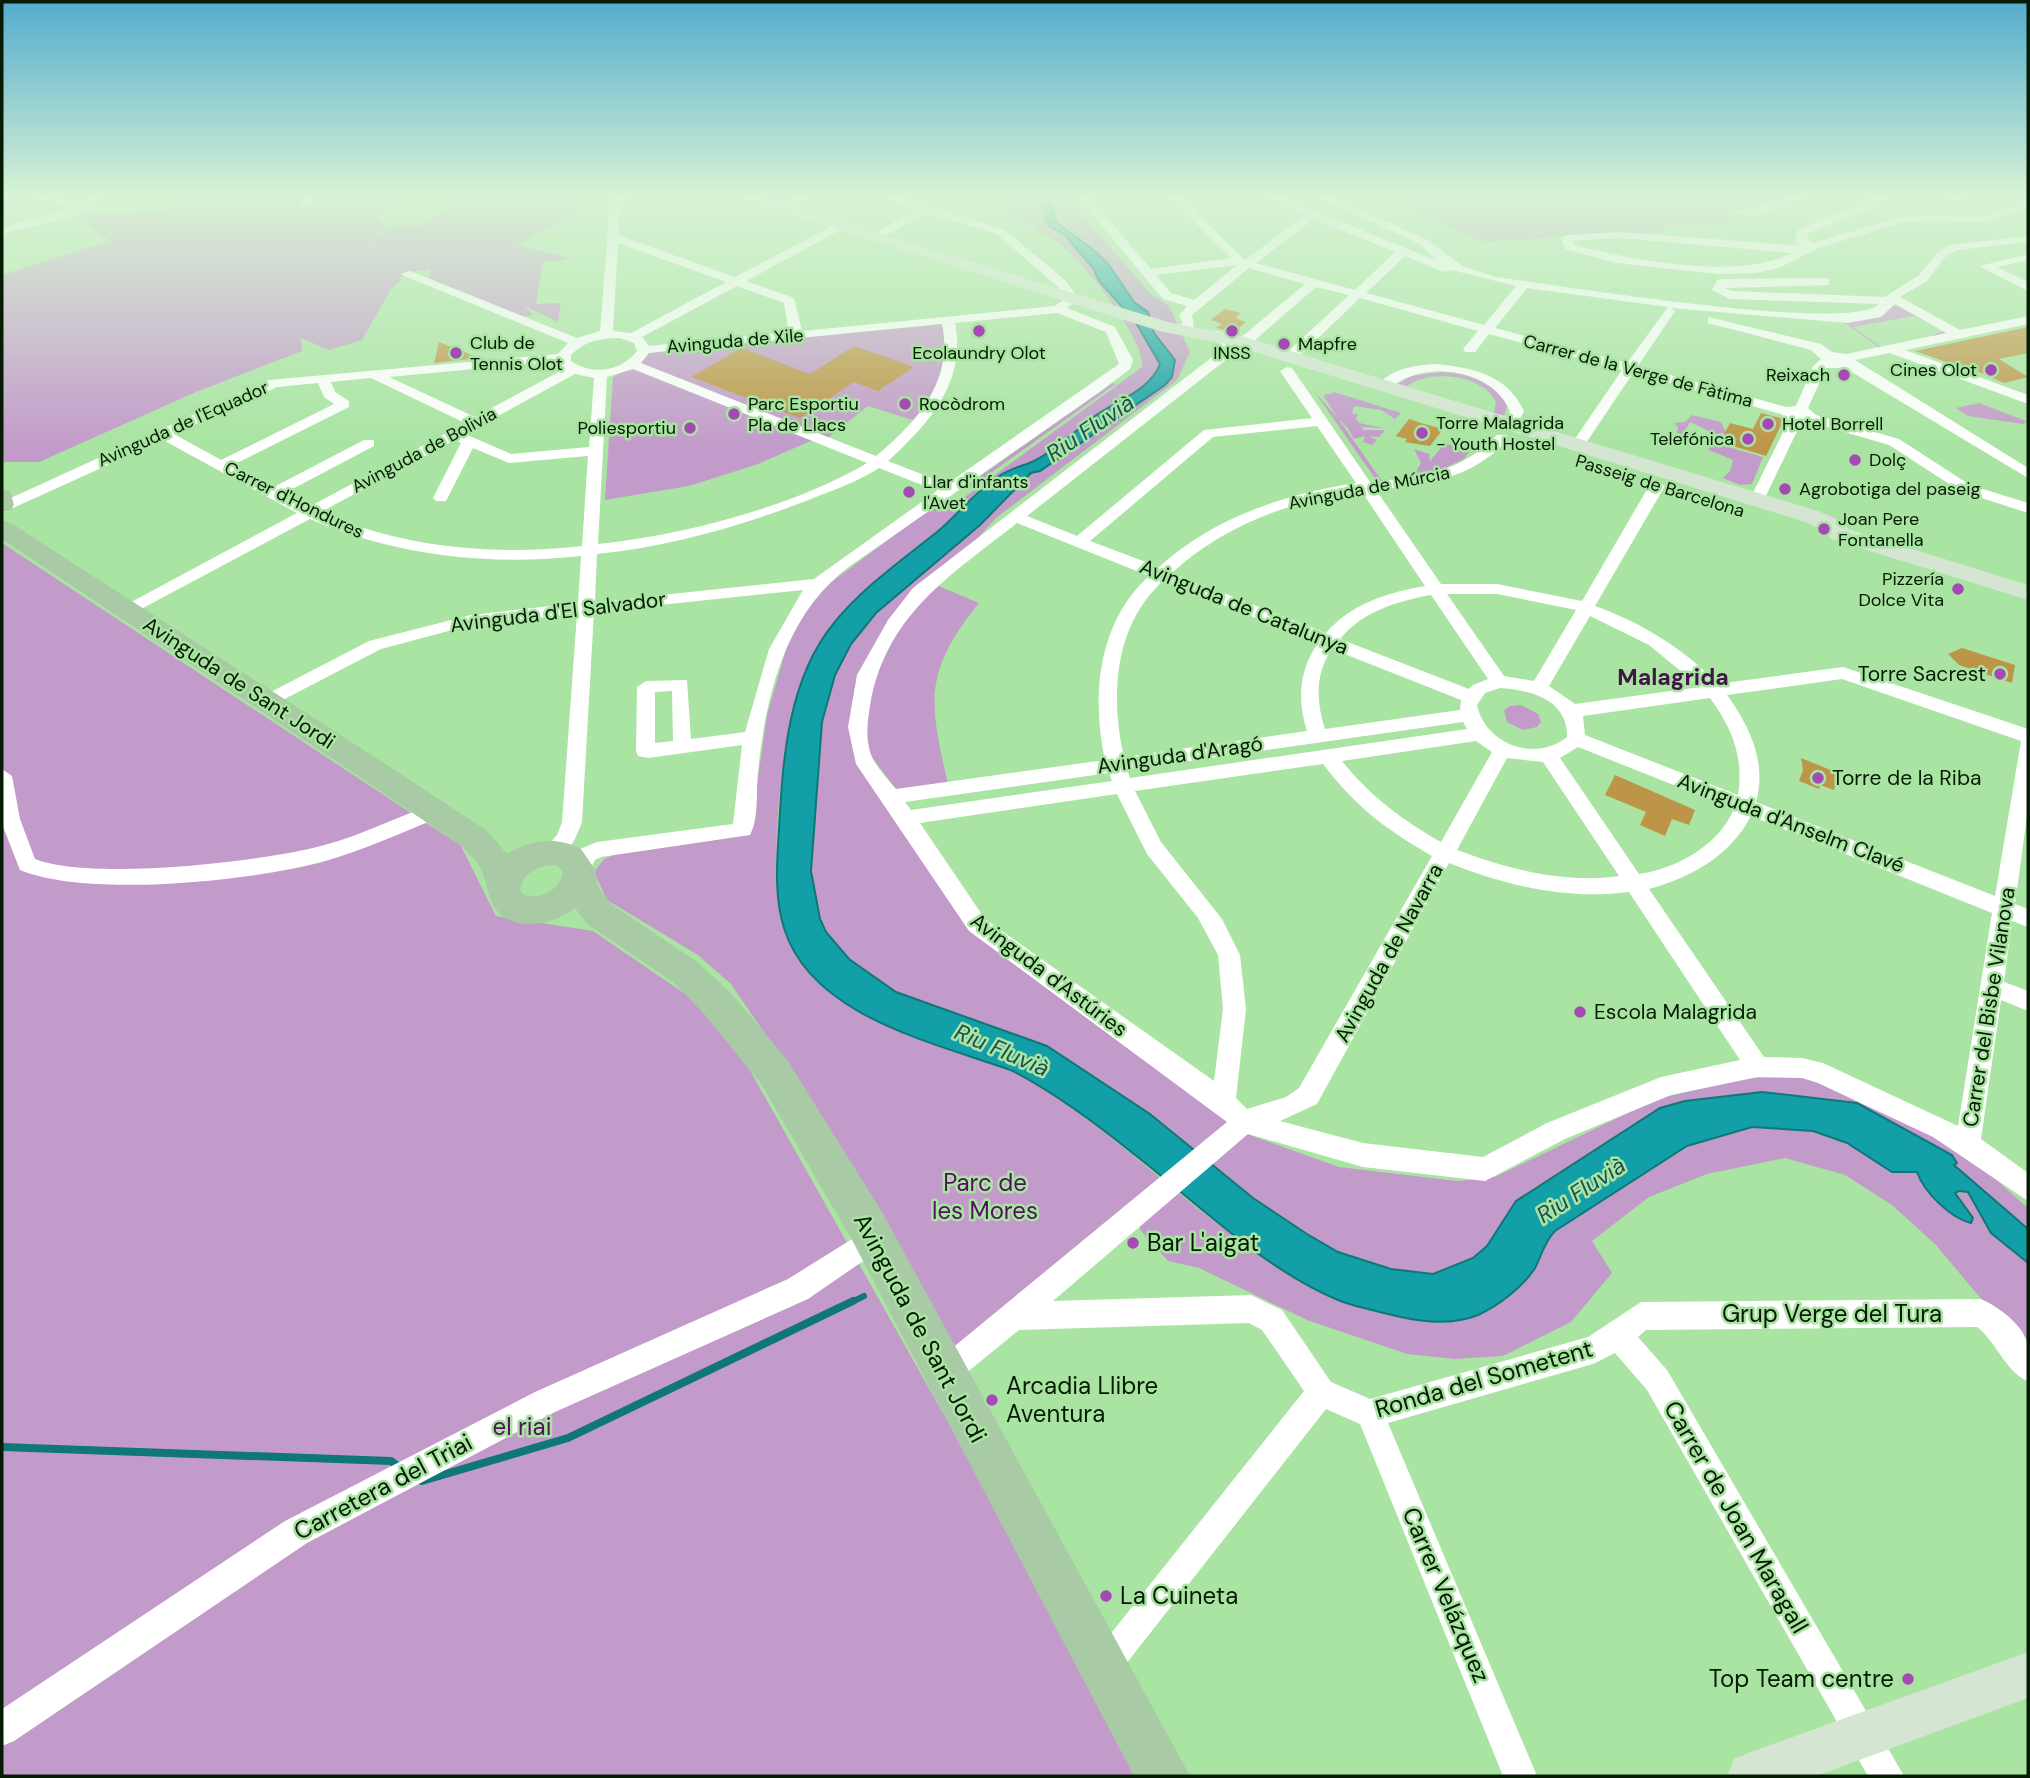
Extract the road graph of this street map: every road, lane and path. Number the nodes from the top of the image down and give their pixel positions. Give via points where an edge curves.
1 (421, 280) edge
2 (609, 280) edge
3 (731, 280) edge
4 (741, 280) edge
5 (1011, 280) edge
6 (1054, 280) edge
7 (1057, 280) edge
8 (1154, 280) edge
9 (1225, 280) edge
10 (1306, 280) edge
11 (1371, 280) edge
12 (1487, 280) edge
13 (1505, 280) edge
14 (1920, 280) edge
15 (737, 282) junction
16 (1314, 282) junction
17 (1825, 282) dead end
18 (1037, 288) junction
19 (1521, 288) junction
20 (1356, 294) junction
21 (1073, 299) junction
22 (1891, 302) junction
23 (1196, 305) junction
24 (1058, 309) junction
25 (1111, 310) junction
26 (1714, 310) junction
27 (1669, 311) junction
28 (1089, 319) junction
29 (2028, 320) edge
30 (948, 321) junction
31 (1178, 326) junction
32 (1486, 330) junction
33 (606, 335) junction
34 (796, 335) junction
35 (1959, 335) junction
36 (633, 337) junction
37 (576, 342) junction
38 (1232, 344) junction
39 (1470, 349) dead end
40 (645, 350) junction
41 (1894, 350) junction
42 (1835, 357) junction
43 (569, 363) junction
44 (632, 364) junction
45 (1288, 365) junction
46 (1630, 369) junction
47 (601, 373) junction
48 (373, 374) junction
49 (323, 379) junction
50 (1383, 387) junction
51 (2028, 400) edge
52 (1799, 414) junction
53 (1321, 421) junction
54 (475, 422) junction
55 (1506, 431) junction
56 (161, 433) junction
57 (454, 434) junction
58 (469, 441) junction
59 (369, 443) dead end
60 (1577, 446) junction
61 (596, 451) junction
62 (880, 462) junction
63 (223, 464) junction
64 (2028, 474) edge
65 (57, 481) junction
66 (1657, 485) junction
67 (1367, 489) junction
68 (948, 490) junction
69 (274, 493) junction
70 (2, 494) edge
71 (441, 498) dead end
72 (1757, 501) junction
73 (2, 506) edge
74 (2028, 508) edge
75 (310, 512) junction
76 (1016, 517) junction
77 (2, 528) edge
78 (1839, 534) junction
79 (1079, 542) junction
80 (589, 550) junction
81 (1159, 573) junction
82 (820, 583) junction
83 (1435, 589) junction
84 (2028, 593) edge
85 (587, 608) junction
86 (1586, 608) junction
87 (128, 611) junction
88 (1328, 640) junction
89 (1499, 682) junction
90 (1539, 688) junction
91 (1713, 690) junction
92 (269, 700) junction
93 (1470, 706) junction
94 (1572, 711) junction
95 (1479, 734) junction
96 (1318, 736) junction
97 (2028, 736) edge
98 (754, 737) junction
99 (1576, 738) junction
100 (2028, 745) edge
101 (682, 746) dead end
102 (1503, 749) junction
103 (1548, 755) junction
104 (1327, 756) junction
105 (1113, 765) junction
106 (2, 776) edge
107 (1120, 786) junction
108 (892, 797) junction
109 (1746, 806) junction
110 (436, 811) junction
111 (906, 818) junction
112 (475, 839) junction
113 (550, 852) junction
114 (1444, 853) junction
115 (579, 876) junction
116 (1634, 883) junction
117 (518, 902) junction
118 (2004, 909) junction
119 (2028, 918) edge
120 (617, 928) junction
121 (1992, 987) junction
122 (2028, 1002) edge
123 (1758, 1068) junction
124 (1223, 1102) junction
125 (1244, 1122) junction
126 (1968, 1144) junction
127 (2028, 1189) edge
128 (873, 1240) junction
129 (1016, 1316) junction
130 (1619, 1336) junction
131 (2028, 1367) edge
132 (944, 1373) junction
133 (1321, 1392) junction
134 (1370, 1414) junction
135 (1104, 1667) junction
136 (2028, 1675) edge
137 (2, 1730) edge
138 (1863, 1735) junction
139 (1163, 1776) edge
140 (1520, 1776) edge
141 (1751, 1776) edge
142 (1887, 1776) edge

1 - 37 street
2 - 33 street
3 - 15 street
4 - 15 street
5 - 18 main road, Passeig de Barcelona
6 - 18 street
7 - 21 street
8 - 23 street via 1167,296
9 - 23 street
10 - 16 street, Carrer de la Verge de Fàtima
11 - 20 street
12 - 19 street
13 - 26 street
14 - 22 street via 1891,297
15 - 34 street via 790,301
15 - 36 street
16 - 20 street, Carrer de la Verge de Fàtima
16 - 38 street, Avinguda d'Astúries via 1249,338
17 - 22 street via 1721,283 1718,290 1721,294
18 - 21 main road, Passeig de Barcelona
19 - 27 street
19 - 32 street
20 - 32 street, Carrer de la Verge de Fàtima
20 - 45 street
21 - 24 street, Avinguda de Xile
21 - 25 main road, Passeig de Barcelona
22 - 26 street via 1877,314 1860,319
22 - 35 street
23 - 31 street
24 - 28 street
24 - 30 street, Avinguda de Xile
25 - 28 street
25 - 31 main road, Passeig de Barcelona
26 - 42 street
27 - 42 street via 1816,347
27 - 46 street
28 - 68 street via 1112,332 1125,366
29 - 35 street
30 - 34 street, Avinguda de Xile
30 - 62 street, Carrer d'Hondures via 953,359 940,394
31 - 38 main road, Passeig de Barcelona
32 - 39 street
32 - 46 street, Carrer de la Verge de Fàtima
33 - 36 street
33 - 37 street
34 - 40 street, Avinguda de Xile
35 - 41 street
36 - 40 street
37 - 43 street
38 - 45 main road, Passeig de Barcelona
38 - 76 street, Avinguda d'Astúries
40 - 44 street
41 - 42 street
41 - 51 street
42 - 52 street via 1820,366
42 - 64 street
43 - 47 street, Avinguda de l'Equador
43 - 48 street, Avinguda de l'Equador
43 - 54 street, Avinguda de Bolivia
44 - 47 street
44 - 62 street
45 - 50 main road, Passeig de Barcelona
45 - 53 street
45 - 55 main road, Passeig de Barcelona
46 - 52 street, Carrer de la Verge de Fàtima
46 - 60 street
47 - 61 street
48 - 49 street, Avinguda de l'Equador
48 - 54 street
49 - 56 street, Avinguda de l'Equador via 274,383
49 - 63 street via 329,394 344,404
50 - 55 main road, Passeig de Barcelona
50 - 55 street via 1392,377 1421,369 1465,368 1510,394 1517,411
52 - 72 street
52 - 74 street, Carrer de la Verge de Fàtima via 1894,442 1970,491
53 - 67 street
53 - 79 street via 1211,433
54 - 57 street, Avinguda de Bolivia
55 - 60 main road, Passeig de Barcelona
55 - 66 main road, Passeig de Barcelona
55 - 67 street, Avinguda de Múrcia via 1486,456 1451,475
56 - 63 street, Carrer d'Hondures
56 - 65 street, Avinguda de l'Equador
57 - 58 street
57 - 75 street, Avinguda de Bolivia
58 - 61 street via 509,459
58 - 71 street
59 - 69 street
60 - 72 main road, Passeig de Barcelona
61 - 80 street
62 - 68 street
62 - 80 street, Carrer d'Hondures via 802,498 734,521 672,537
63 - 69 street, Carrer d'Hondures
65 - 70 street, Avinguda de l'Equador
65 - 73 street, Avinguda de l'Equador
66 - 78 main road, Passeig de Barcelona via 1825,537
66 - 86 street
67 - 81 street, Avinguda de Múrcia via 1297,499 1237,520
67 - 83 street
68 - 82 street
69 - 75 street, Carrer d'Hondures
70 - 73 main road
72 - 78 main road, Passeig de Barcelona via 1822,520
75 - 80 street, Carrer d'Hondures via 351,532 424,549 489,554
75 - 87 street, Avinguda de Bolivia
76 - 79 street, Avinguda de Catalunya
76 - 108 street, Avinguda d'Astúries via 919,592 866,675 859,708 859,746 863,759
77 - 87 main road, Avinguda de Sant Jordi
78 - 84 main road, Passeig de Barcelona
79 - 81 street, Avinguda de Catalunya
80 - 85 street
81 - 88 street, Avinguda de Catalunya
81 - 105 street, Avinguda de Múrcia via 1140,597 1107,675
82 - 85 street, Avinguda d'El Salvador
82 - 98 street via 806,597 783,639
83 - 86 street via 1502,589
83 - 88 street via 1364,611
83 - 89 street
85 - 92 street, Avinguda d'El Salvador via 471,620 375,645
85 - 113 street via 572,822 565,839
86 - 90 street
86 - 91 street via 1654,640
87 - 92 main road, Avinguda de Sant Jordi
88 - 93 street, Avinguda de Catalunya
88 - 96 street via 1317,657 1308,691 1309,712
89 - 90 street
89 - 93 street via 1479,690
90 - 94 street
91 - 94 street
91 - 97 street via 1843,673
91 - 109 street via 1737,724 1749,755 1752,779
92 - 110 main road, Avinguda de Sant Jordi
93 - 95 street
93 - 96 street, Avinguda d'Aragó
94 - 99 street via 1578,726
95 - 102 street
95 - 104 street, Avinguda d'Aragó
96 - 105 street, Avinguda d'Aragó
98 - 101 street
98 - 115 street via 743,830 597,850 587,855
99 - 103 street via 1564,750
99 - 109 street, Avinguda d'Anselm Clavé
100 - 118 street, Carrer del Bisbe Vilanova
102 - 103 street
102 - 114 street, Avinguda de Navarra
103 - 116 street
104 - 107 street, Avinguda d'Aragó
104 - 114 street via 1347,784 1384,818
105 - 107 street, Avinguda de Múrcia
105 - 108 street, Avinguda d'Aragó
106 - 110 street via 10,819 27,864 86,877 207,873 306,857
107 - 111 street, Avinguda d'Aragó
107 - 124 street, Avinguda de Múrcia via 1156,850 1210,914 1229,956 1234,989
108 - 111 street, Avinguda d'Astúries
109 - 116 street via 1738,824 1711,853 1666,875
109 - 118 street, Avinguda d'Anselm Clavé
110 - 112 main road, Avinguda de Sant Jordi
111 - 124 street, Avinguda d'Astúries via 977,925
112 - 113 main road, Avinguda de Sant Jordi via 510,850
112 - 117 main road, Avinguda de Sant Jordi
113 - 115 main road via 569,856
113 - 117 main road via 527,858 506,877
114 - 116 street via 1486,870 1546,883
114 - 125 street, Avinguda de Navarra via 1308,1096 1287,1110
115 - 117 main road via 565,898 545,909
115 - 120 main road, Avinguda de Sant Jordi via 594,908
116 - 123 street
117 - 120 main road, Avinguda de Sant Jordi
118 - 119 street, Avinguda d'Anselm Clavé
118 - 121 street, Carrer del Bisbe Vilanova
120 - 128 main road, Avinguda de Sant Jordi via 685,972 743,1030 775,1073
121 - 122 street
121 - 126 street, Carrer del Bisbe Vilanova
123 - 125 street via 1709,1075 1647,1092 1556,1131 1485,1169 1363,1155
123 - 126 street via 1815,1070
124 - 125 street, Avinguda d'Astúries
125 - 129 street
126 - 127 street
128 - 132 main road, Avinguda de Sant Jordi
128 - 137 street, Carretera del Triai via 798,1289 545,1402 296,1532
129 - 132 street
129 - 133 street via 1251,1309 1272,1320
130 - 131 street, Grup Verge del Tura via 1641,1316 1980,1313 2000,1327
130 - 134 street, Ronda del Sometent via 1584,1353
130 - 138 street, Carrer de Joan Maragall via 1657,1380
132 - 135 main road, Avinguda de Sant Jordi
133 - 134 street, Ronda del Sometent
133 - 135 street
134 - 140 street, Carrer Velázquez
135 - 139 main road, Avinguda de Sant Jordi
136 - 138 main road
138 - 141 main road
138 - 142 street, Carrer de Joan Maragall

